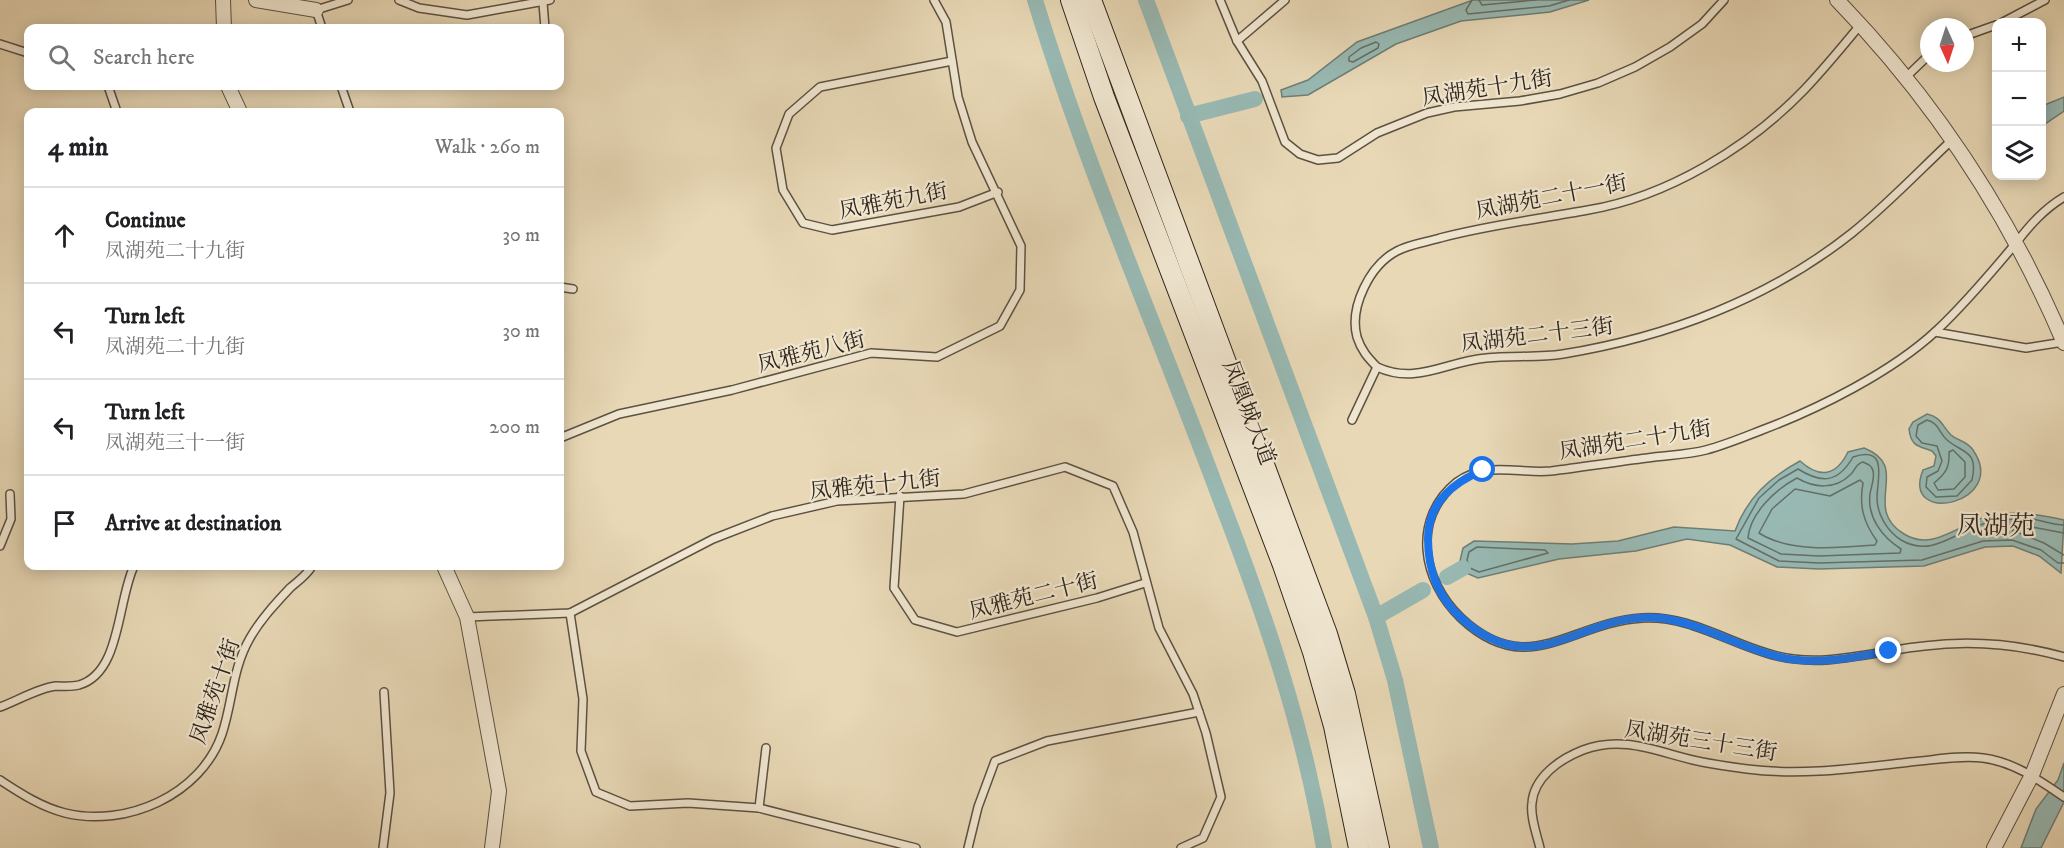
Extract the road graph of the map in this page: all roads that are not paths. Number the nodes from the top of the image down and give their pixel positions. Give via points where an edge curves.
1 (223, 0) edge
2 (256, 0) edge
3 (348, 0) edge
4 (399, 0) edge
5 (934, 0) edge
6 (1071, 0) edge
7 (1091, 0) edge
8 (1220, 0) edge
9 (1285, 0) edge
10 (1724, 0) edge
11 (1837, 0) edge
12 (2045, 0) edge
13 (547, 1) edge
14 (316, 10) junction
15 (2011, 18) edge
16 (224, 24) edge
17 (321, 24) edge
18 (545, 24) edge
19 (1861, 24) junction
20 (1992, 26) edge
21 (1974, 33) edge
22 (1237, 41) junction
23 (0, 44) edge
24 (24, 52) edge
25 (952, 61) junction
26 (1920, 64) edge
27 (1906, 77) junction
28 (109, 90) edge
29 (230, 90) edge
30 (342, 90) edge
31 (116, 108) edge
32 (238, 108) edge
33 (349, 108) edge
34 (1952, 140) junction
35 (998, 192) junction
36 (2064, 197) edge
37 (2016, 243) junction
38 (564, 288) edge
39 (573, 289) dead end
40 (1935, 332) junction
41 (2064, 343) edge
42 (1377, 367) junction
43 (1352, 420) dead end
44 (564, 436) edge
45 (10, 494) dead end
46 (900, 496) junction
47 (0, 546) edge
48 (132, 570) edge
49 (308, 570) edge
50 (446, 570) edge
51 (1145, 583) junction
52 (570, 613) junction
53 (467, 617) junction
54 (2064, 657) edge
55 (384, 692) dead end
56 (2064, 694) edge
57 (0, 707) edge
58 (1199, 712) junction
59 (766, 748) dead end
60 (2032, 775) junction
61 (0, 780) edge
62 (2064, 797) edge
63 (759, 808) junction
64 (383, 848) edge
65 (492, 848) edge
66 (916, 848) edge
67 (968, 848) edge
68 (1181, 848) edge
69 (1359, 848) edge
70 (1379, 848) edge
71 (1540, 848) edge
72 (1994, 848) edge

1 - 16 street
2 - 14 street
3 - 14 lane
4 - 13 lane via 419,8 467,15
5 - 25 lane via 946,22
6 - 69 main road, 凤凰城大道 via 1313,652 1345,770
7 - 70 main road, 凤凰城大道 via 1327,634 1348,705
8 - 22 lane, 凤湖苑十九街
9 - 22 lane
10 - 22 lane, 凤湖苑十九街 via 1702,24 1670,47 1598,83 1550,96 1427,113 1377,134 1338,158 1318,160 1300,154 1285,142 1262,81
11 - 19 street
12 - 15 lane
13 - 18 lane
14 - 17 lane
19 - 27 street
19 - 42 lane, 凤湖苑二十一街 via 1804,91 1776,116 1745,140 1671,183 1623,202 1503,224 1396,251 1371,276 1363,290 1357,317 1357,336 1364,353
20 - 21 lane
23 - 24 lane
25 - 35 lane via 972,142
25 - 35 lane, 凤雅苑九街 via 820,87 789,114 776,147 783,190 803,223 832,230 959,207
26 - 27 lane
27 - 34 street
28 - 31 lane
29 - 32 street
30 - 33 lane
34 - 37 street
34 - 42 lane, 凤湖苑二十三街 via 1906,187 1851,234 1753,296 1720,310 1631,340 1562,354 1458,362 1415,376 1395,375
35 - 44 lane, 凤雅苑八街 via 1022,246 1020,290 1000,326 937,357 871,353 732,390 619,414
36 - 37 lane, 凤湖苑二十九街 via 2028,227
37 - 40 lane, 凤湖苑二十九街
37 - 41 street
38 - 39 lane
40 - 41 lane via 2026,348
40 - 54 lane, 凤湖苑二十九街 via 1885,368 1823,404 1704,451 1544,471 1483,470 1460,480 1432,511 1428,557 1437,590 1474,630 1521,649 1640,618 1683,623 1778,657 1817,661 1957,643 2019,646
42 - 43 lane
45 - 47 lane via 11,519
46 - 51 lane, 凤雅苑十九街 via 964,494 1065,467 1113,486 1133,532
46 - 51 lane, 凤雅苑二十街 via 894,588 915,620 957,632
46 - 52 lane, 凤雅苑十九街 via 837,501 772,516 713,539
48 - 57 lane via 112,651 100,672 80,685 55,686
49 - 61 lane, 凤雅苑十街 via 269,610 250,638 236,669 222,733 212,756 178,790 136,811 88,816 42,805
50 - 53 street
51 - 58 lane, 凤雅苑十九街 via 1159,628
52 - 53 lane
52 - 63 lane via 583,699 581,751 596,792 630,806 688,803
53 - 65 street via 499,791
55 - 64 lane via 390,794
56 - 60 street
58 - 67 lane via 1047,741 995,761
58 - 68 lane, 凤雅苑十九街 via 1221,796 1203,837
59 - 63 lane
60 - 62 lane, 凤湖苑三十三街
60 - 71 lane, 凤湖苑三十三街 via 1984,758 1959,757 1827,771 1749,769 1701,762 1639,744 1611,744 1583,750 1558,763 1540,780 1532,803
60 - 72 street
63 - 66 lane

